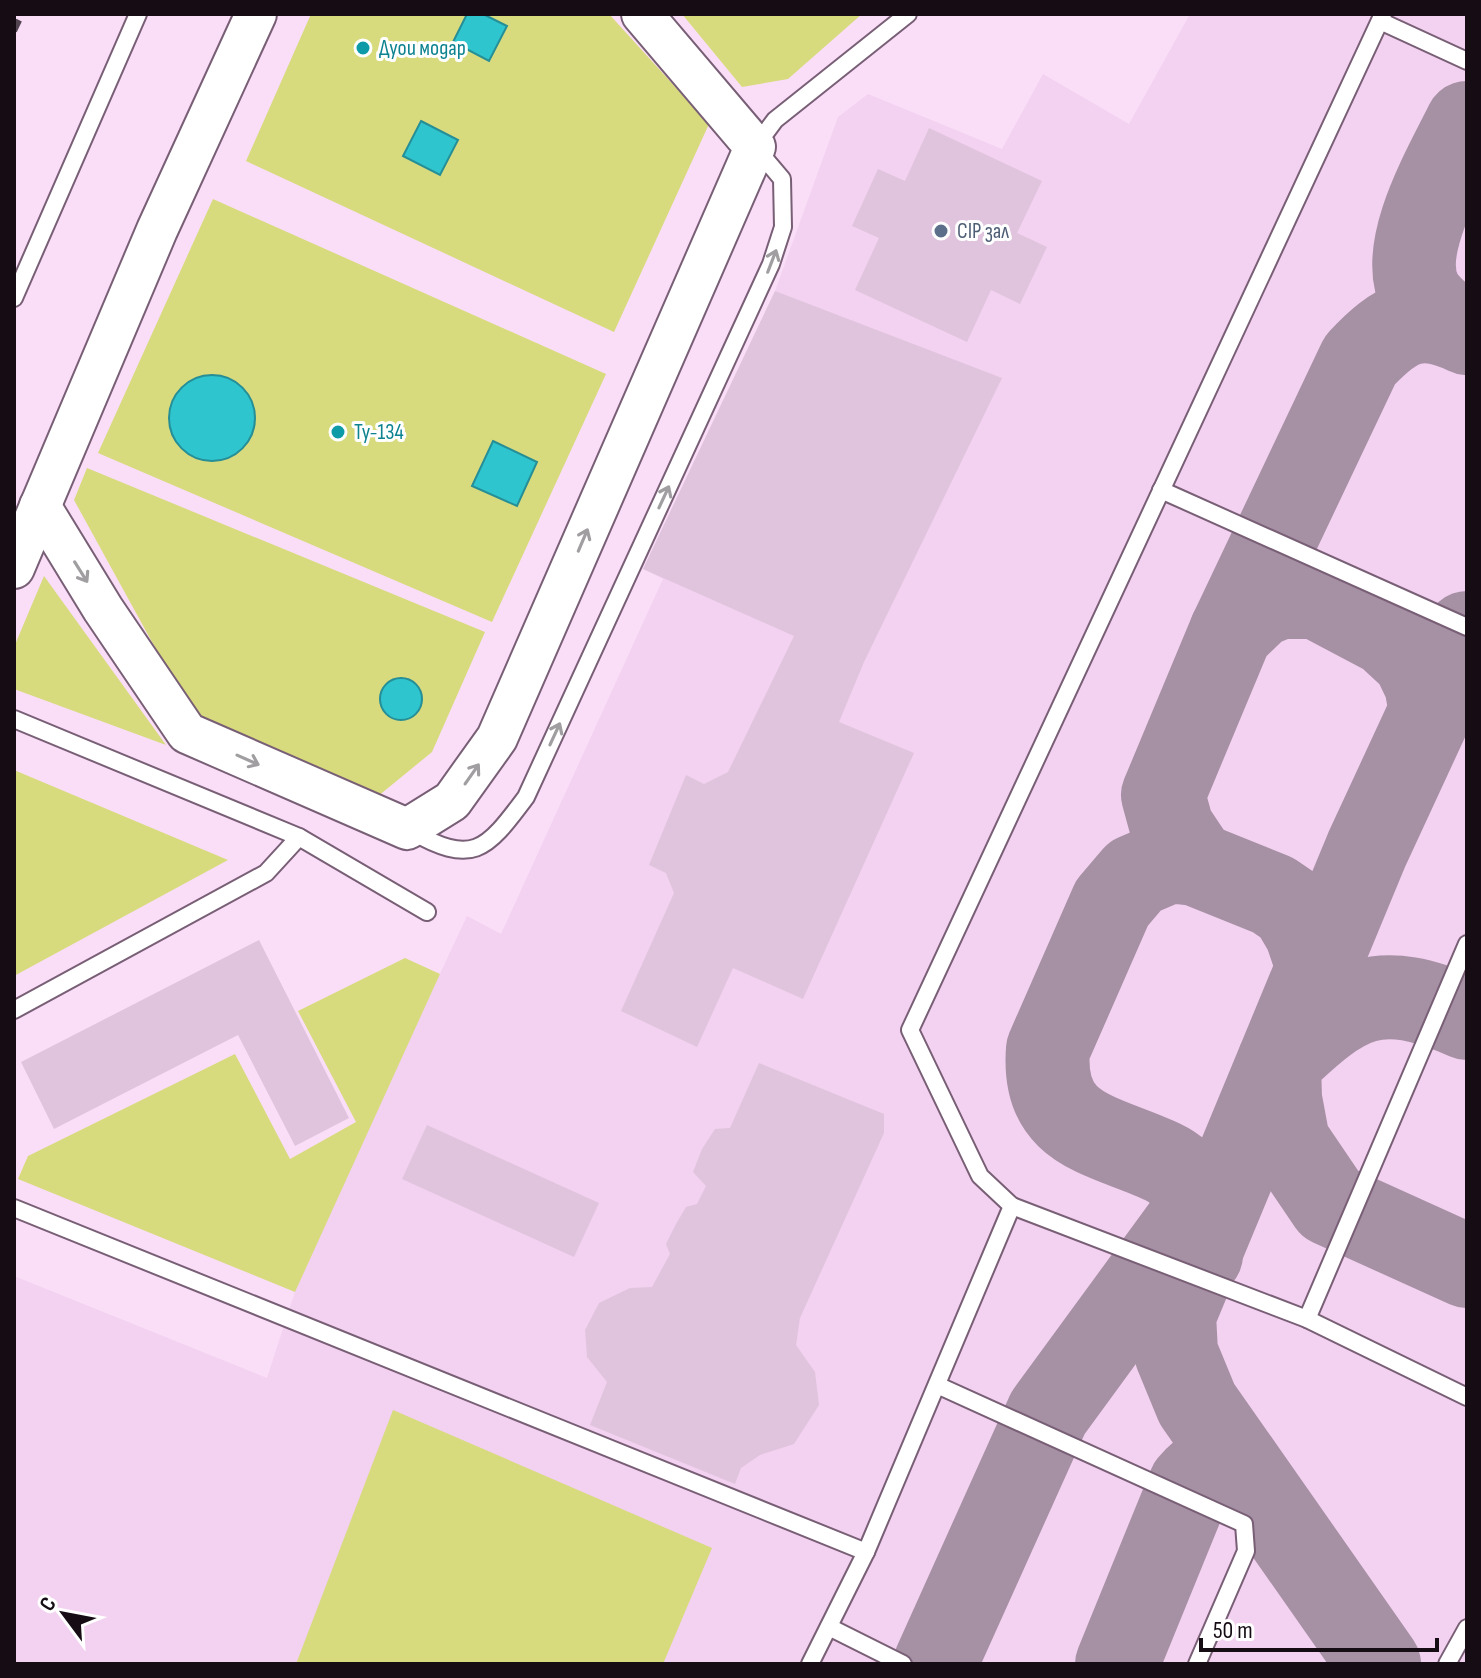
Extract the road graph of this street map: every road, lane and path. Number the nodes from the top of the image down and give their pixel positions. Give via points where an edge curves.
1 (138, 14) edge
2 (256, 14) edge
3 (642, 14) edge
4 (908, 14) edge
5 (1381, 18) edge
6 (1467, 61) edge
7 (755, 147) junction
8 (14, 298) edge
9 (1161, 490) junction
10 (40, 506) junction
11 (14, 568) edge
12 (1467, 627) edge
13 (14, 719) edge
14 (407, 829) junction
15 (299, 837) junction
16 (427, 912) dead end
17 (1467, 944) edge
18 (14, 1010) edge
19 (1012, 1206) junction
20 (14, 1208) edge
21 (1307, 1319) junction
22 (937, 1385) junction
23 (1467, 1397) edge
24 (866, 1552) junction
25 (829, 1627) junction
26 (1467, 1628) edge
27 (810, 1664) edge
28 (903, 1664) edge
29 (1197, 1664) edge
30 (1447, 1664) edge

1 - 8 lane
2 - 10 street
3 - 7 street
4 - 7 lane via 775,120
5 - 6 lane
5 - 9 lane
14 -> 7 street via 452,801 497,738
14 -> 7 lane via 442,849 467,852 497,837 526,797 771,264 783,227 782,179
9 - 12 lane
9 - 19 lane via 910,1030 980,1176
10 - 11 street
10 -> 14 street via 187,733
13 - 15 lane
15 - 16 lane
15 - 18 lane via 266,873
17 - 21 lane
19 - 21 lane
19 - 22 lane
20 - 24 lane
21 - 23 lane
22 - 24 lane
22 - 29 lane via 1244,1524 1246,1551
24 - 25 lane
25 - 27 lane
25 - 28 lane
26 - 30 lane

